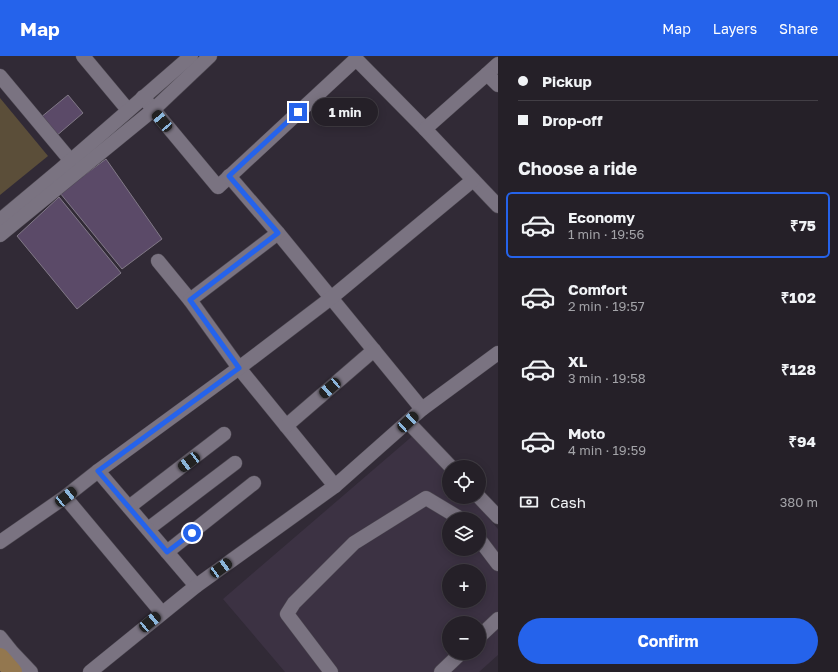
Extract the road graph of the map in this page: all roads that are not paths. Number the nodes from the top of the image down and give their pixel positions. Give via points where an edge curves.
1 (83, 56) edge
2 (191, 56) edge
3 (210, 56) edge
4 (356, 57) edge
5 (498, 64) edge
6 (487, 74) junction
7 (0, 76) edge
8 (498, 85) edge
9 (143, 97) junction
10 (128, 110) junction
11 (153, 110) junction
12 (425, 129) junction
13 (71, 161) junction
14 (229, 176) junction
15 (473, 180) junction
16 (498, 206) edge
17 (0, 220) edge
18 (278, 233) junction
19 (0, 235) edge
20 (158, 261) dead end
21 (331, 298) junction
22 (190, 300) junction
23 (374, 350) junction
24 (498, 353) edge
25 (239, 368) junction
26 (422, 409) junction
27 (408, 422) junction
28 (286, 426) junction
29 (224, 434) dead end
30 (444, 460) edge
31 (235, 463) dead end
32 (98, 471) junction
33 (254, 483) dead end
34 (335, 486) junction
35 (66, 497) junction
36 (486, 504) edge
37 (129, 507) junction
38 (449, 512) edge
39 (498, 517) edge
40 (148, 529) junction
41 (0, 542) edge
42 (486, 548) edge
43 (167, 552) junction
44 (498, 564) edge
45 (196, 586) junction
46 (162, 613) junction
47 (498, 619) edge
48 (486, 630) edge
49 (0, 637) edge
50 (0, 657) edge
51 (454, 660) edge
52 (13, 672) edge
53 (31, 672) edge
54 (90, 672) edge
55 (331, 672) edge
56 (441, 672) edge

1 - 10 street
2 - 9 street
3 - 11 street
4 - 12 street
4 - 14 street
5 - 6 street
6 - 8 street
6 - 12 street
7 - 13 street
9 - 10 street
9 - 11 street
10 - 13 street
11 - 14 street via 218,187
11 - 19 street
12 - 15 street
13 - 17 street
14 - 18 street
15 - 16 street
15 - 21 street
18 - 21 street
18 - 22 street
20 - 22 street
21 - 23 street
21 - 25 street
22 - 25 street
23 - 26 street
23 - 28 street
24 - 26 street
25 - 28 street
25 - 32 street
26 - 27 street
27 - 30 street
27 - 34 street
28 - 34 street
29 - 37 street
31 - 40 street
32 - 35 street
32 - 37 street
33 - 43 street
34 - 45 street
35 - 41 street
35 - 46 street
36 - 39 street
37 - 40 street
38 - 55 street via 426,498 354,543 294,603 287,614
40 - 43 street
42 - 44 street
43 - 45 street
45 - 46 street
46 - 54 street
47 - 48 street
49 - 53 street
50 - 52 main road
51 - 56 street

